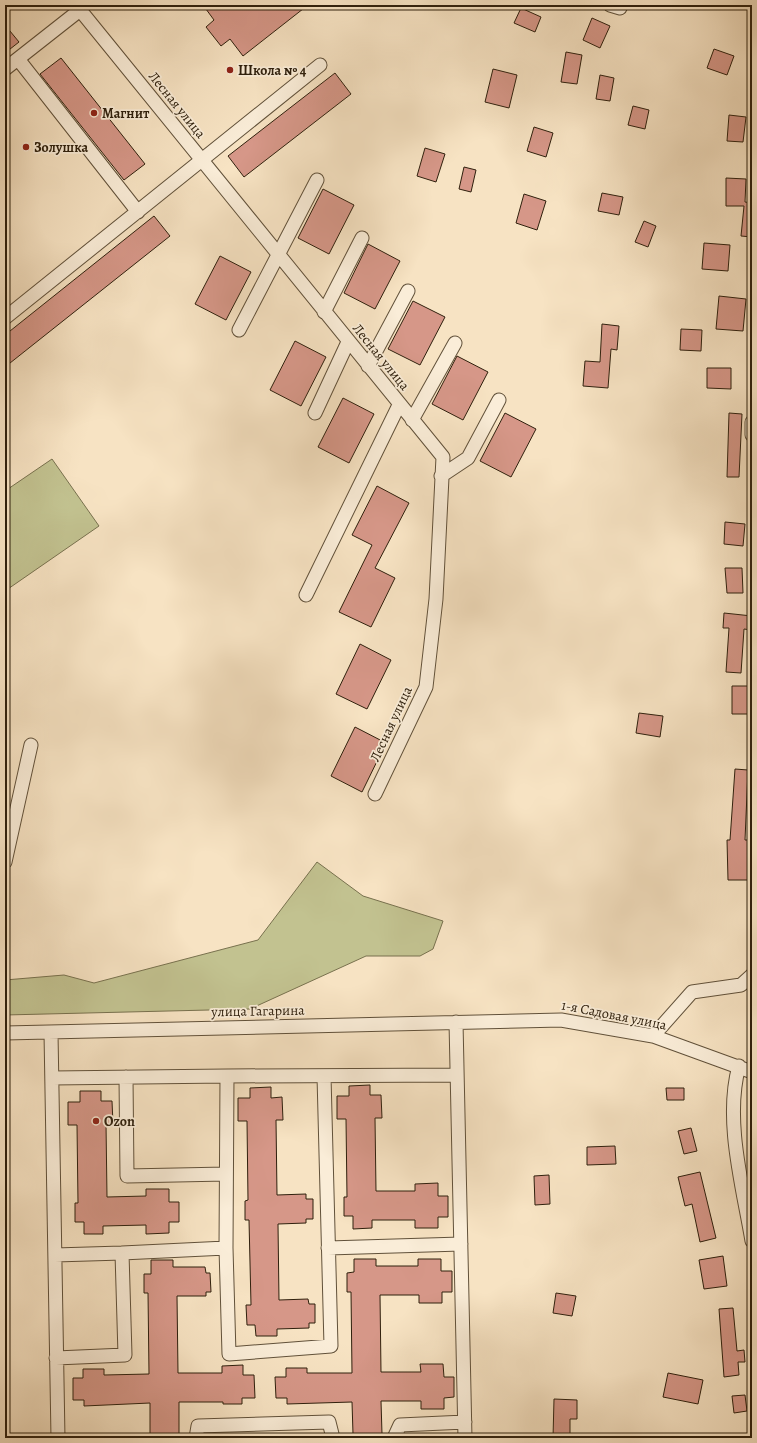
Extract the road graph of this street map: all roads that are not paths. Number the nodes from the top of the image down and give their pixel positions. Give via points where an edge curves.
1 (78, 7) edge
2 (18, 59) junction
3 (320, 65) dead end
4 (5, 69) edge
5 (201, 162) junction
6 (317, 180) dead end
7 (138, 212) junction
8 (362, 238) dead end
9 (278, 256) junction
10 (408, 291) dead end
11 (324, 312) junction
12 (5, 318) edge
13 (239, 330) dead end
14 (348, 342) junction
15 (454, 343) dead end
16 (368, 366) junction
17 (499, 400) dead end
18 (399, 405) junction
19 (315, 413) dead end
20 (412, 420) junction
21 (752, 422) edge
22 (752, 435) edge
23 (441, 476) junction
24 (306, 595) dead end
25 (31, 746) dead end
26 (375, 794) dead end
27 (5, 862) edge
28 (752, 975) edge
29 (512, 1021) joint
30 (456, 1022) junction
31 (51, 1032) junction
32 (5, 1033) edge
33 (654, 1036) junction
34 (739, 1066) junction
35 (752, 1072) edge
36 (458, 1075) junction
37 (227, 1076) junction
38 (324, 1076) junction
39 (126, 1077) junction
40 (52, 1078) junction
41 (226, 1174) junction
42 (752, 1241) edge
43 (461, 1244) junction
44 (226, 1248) junction
45 (328, 1248) junction
46 (122, 1253) junction
47 (55, 1255) junction
48 (56, 1358) junction
49 (466, 1422) junction
50 (58, 1438) edge
51 (196, 1438) edge
52 (333, 1438) edge
53 (394, 1438) edge
54 (465, 1438) edge

1 - 2 street
1 - 5 street, Лесная улица
2 - 4 street
2 - 7 street
3 - 5 street
5 - 7 street
5 - 9 street, Лесная улица
6 - 9 street
7 - 12 street
8 - 11 street
9 - 11 street, Лесная улица
9 - 13 street
10 - 16 street
11 - 14 street, Лесная улица
14 - 16 street, Лесная улица
14 - 19 street
15 - 20 street
16 - 18 street, Лесная улица
17 - 23 street via 468,458
18 - 20 street, Лесная улица
18 - 24 street
20 - 23 street, Лесная улица via 443,457
21 - 22 street
23 - 26 street, Лесная улица via 436,599 426,687
25 - 27 street
28 - 33 street via 741,985 692,992
29 - 30 street, улица Гагарина
29 - 33 street, 1-я Садовая улица via 561,1020
30 - 31 street, улица Гагарина
30 - 36 street
31 - 32 street, улица Гагарина
31 - 40 street
33 - 34 street, 1-я Садовая улица
34 - 35 street, 1-я Садовая улица
34 - 42 street via 734,1085 732,1119
36 - 38 street
36 - 43 street
37 - 38 street
37 - 39 street
37 - 41 street
38 - 45 street
39 - 40 street
39 - 41 street via 127,1176
40 - 47 street
41 - 44 street
43 - 45 street
43 - 49 street
44 - 45 street via 229,1354 331,1346
44 - 46 street
46 - 47 street
46 - 48 street via 125,1354
47 - 48 street
48 - 50 street
49 - 53 street via 400,1426
49 - 54 street
51 - 52 street via 198,1426 329,1422

